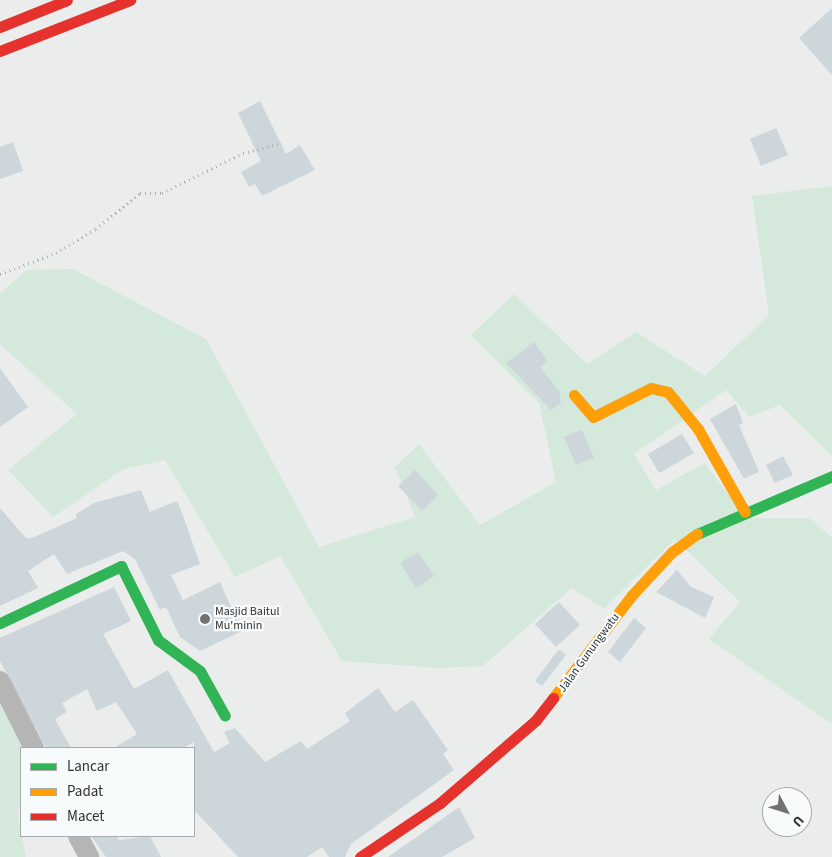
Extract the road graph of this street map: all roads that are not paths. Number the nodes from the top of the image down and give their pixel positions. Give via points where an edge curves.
1 (68, 0) edge
2 (130, 0) edge
3 (0, 27) edge
4 (0, 51) edge
5 (574, 395) dead end
6 (832, 476) edge
7 (745, 512) junction
8 (0, 623) edge
9 (0, 681) edge
10 (225, 716) dead end
11 (33, 747) edge
12 (79, 837) edge
13 (89, 857) edge
14 (360, 857) edge

1 - 3 main road
2 - 4 main road
5 - 7 main road via 593,417 651,388 668,392 698,429
6 - 7 main road, Jalan Gunungwatu
7 - 14 main road, Jalan Gunungwatu via 703,530 672,552 632,595 536,720 440,803
8 - 10 main road via 121,566 158,640 200,671
9 - 11 street
12 - 13 street

